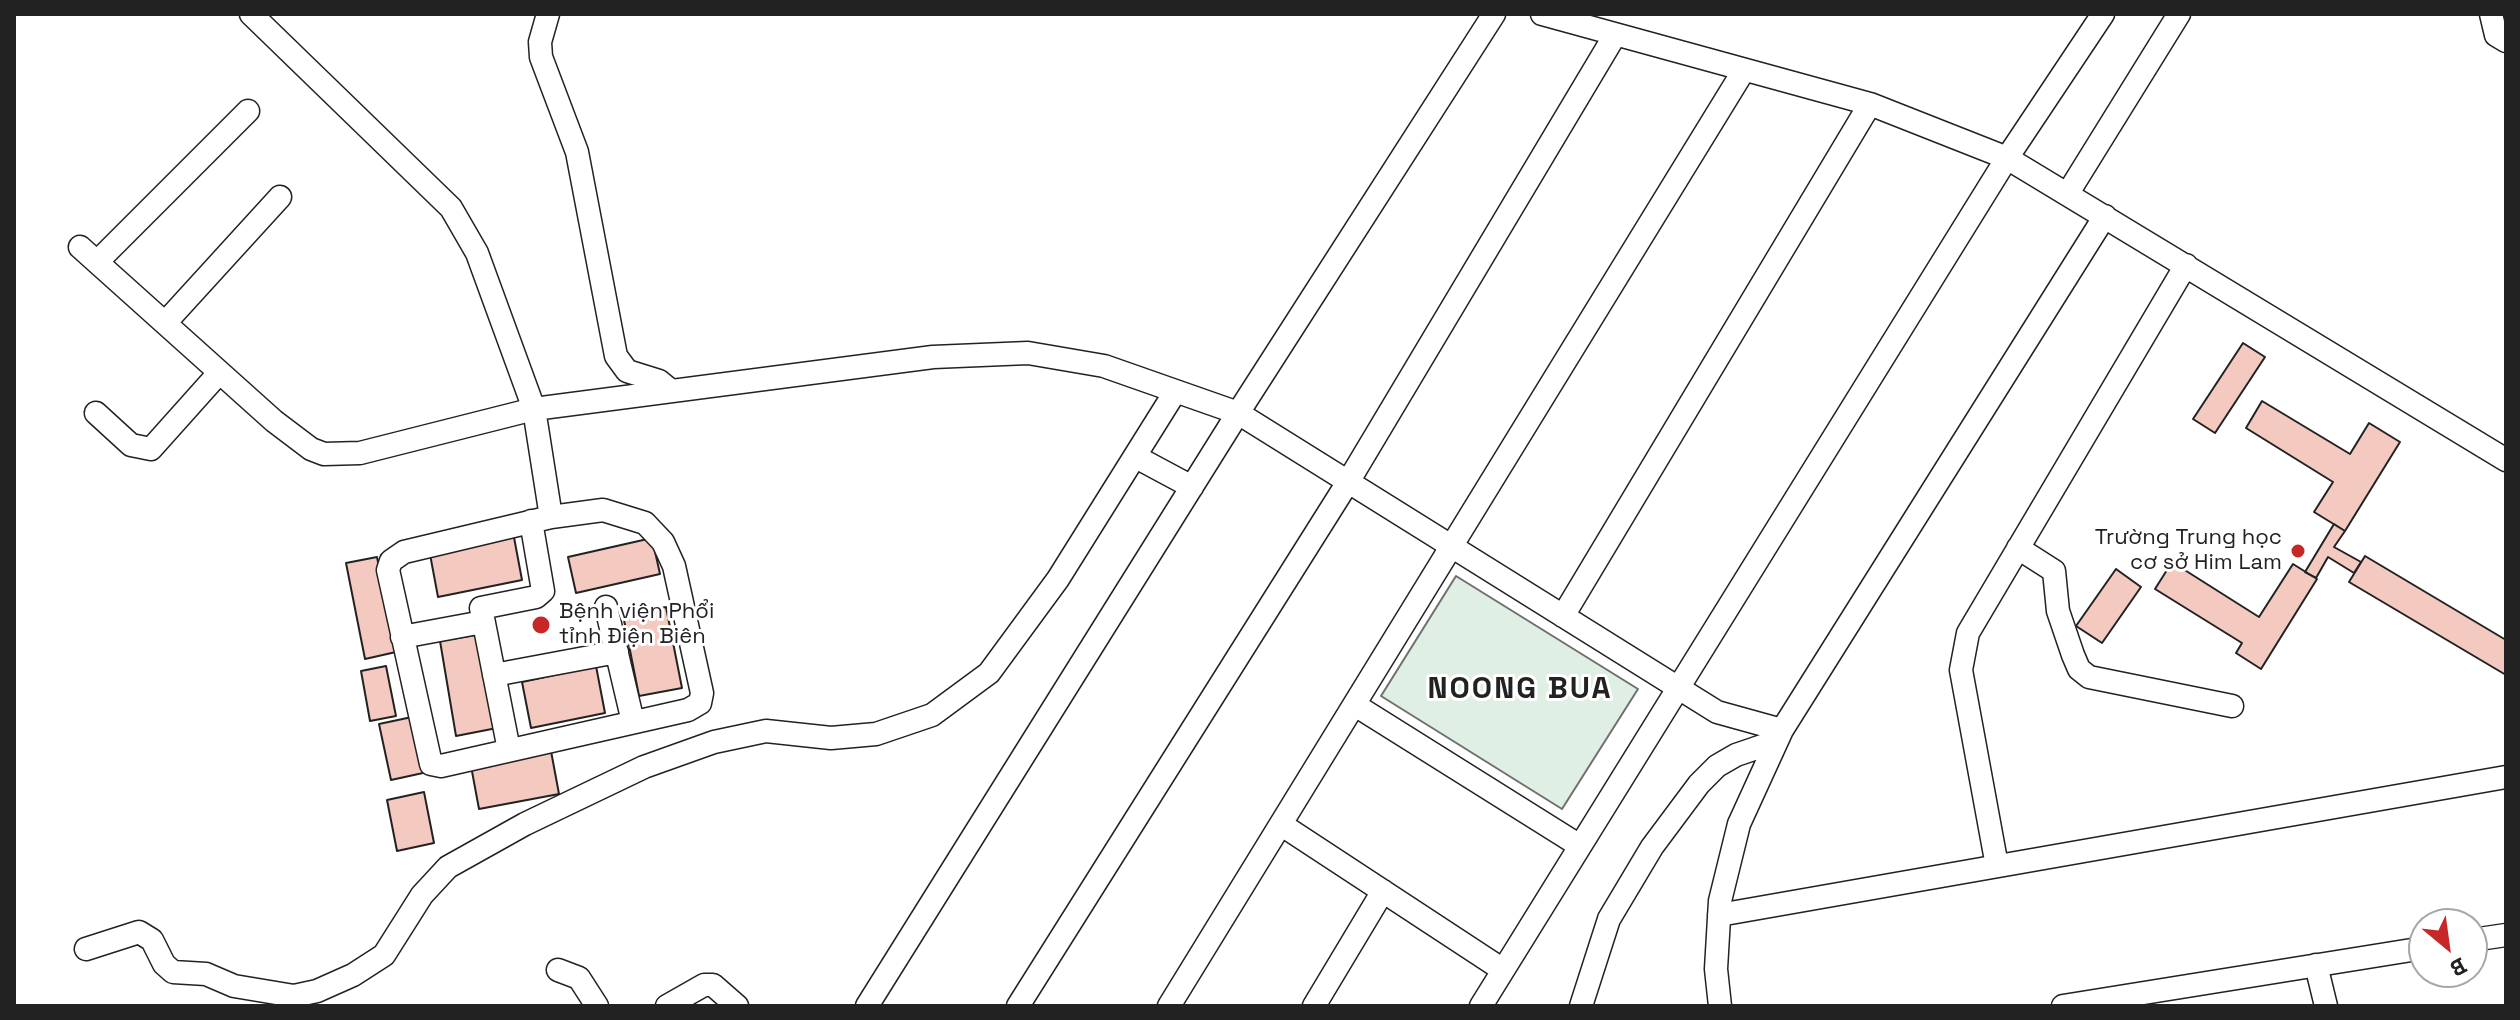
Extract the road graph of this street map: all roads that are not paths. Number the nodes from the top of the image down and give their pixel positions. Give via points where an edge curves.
1 (251, 14) edge
2 (548, 14) edge
3 (1494, 14) edge
4 (1542, 14) edge
5 (2103, 14) edge
6 (2179, 14) edge
7 (2491, 14) edge
8 (1615, 35) junction
9 (2506, 41) edge
10 (1744, 70) junction
11 (1870, 104) junction
12 (248, 111) dead end
13 (2007, 158) junction
14 (2064, 190) junction
15 (280, 197) dead end
16 (2105, 216) junction
17 (2186, 265) junction
18 (165, 323) junction
19 (219, 373) junction
20 (671, 391) junction
21 (1175, 392) junction
22 (534, 409) junction
23 (96, 413) dead end
24 (1238, 413) junction
25 (1136, 457) junction
26 (2506, 460) edge
27 (1348, 482) junction
28 (1192, 487) junction
29 (541, 519) junction
30 (1453, 547) junction
31 (2018, 548) junction
32 (606, 607) dead end
33 (1563, 616) junction
34 (483, 622) junction
35 (402, 637) junction
36 (617, 652) junction
37 (494, 675) junction
38 (1678, 687) junction
39 (1355, 705) junction
40 (2232, 706) dead end
41 (633, 722) junction
42 (1780, 736) junction
43 (509, 750) junction
44 (2506, 777) edge
45 (1282, 825) junction
46 (1580, 846) junction
47 (1997, 866) junction
48 (1383, 891) junction
49 (1719, 915) junction
50 (86, 949) dead end
51 (2408, 951) edge
52 (2316, 965) junction
53 (558, 970) dead end
54 (1503, 970) junction
55 (597, 1006) edge
56 (667, 1006) edge
57 (737, 1006) edge
58 (867, 1006) edge
59 (1018, 1006) edge
60 (1169, 1006) edge
61 (1314, 1006) edge
62 (1481, 1006) edge
63 (1581, 1006) edge
64 (1720, 1006) edge
65 (2063, 1006) edge
66 (2326, 1006) edge

1 - 22 street via 451,208 477,253
2 - 20 street via 541,57 577,152 616,356 627,371 659,381
3 - 24 street
4 - 8 street
5 - 13 street
6 - 14 street
7 - 9 street via 2496,35
8 - 10 street
8 - 27 street
10 - 11 street
10 - 30 street
11 - 13 street
11 - 33 street
12 - 18 street via 89,255
13 - 14 street
13 - 38 street
14 - 16 street
15 - 18 street
16 - 17 street
16 - 42 street
17 - 26 street
17 - 31 street
18 - 19 street
19 - 22 street via 274,421 324,454 360,453
19 - 23 street via 151,449 131,445
20 - 21 street via 933,357 1028,353 1104,366
20 - 22 street
21 - 24 street
21 - 25 street
22 - 29 street
24 - 27 street
24 - 28 street
25 - 28 street
25 - 50 street via 1058,579 989,673 932,715 876,734 831,738 766,731 714,742 644,767 448,867 422,895 384,955 317,991 294,996 234,986 206,974 173,972 152,940 139,932
27 - 30 street
27 - 59 street
28 - 58 street
29 - 34 street via 543,591 536,597 483,605
29 - 35 street via 396,557 388,570
29 - 41 street via 603,510 627,515 645,523 663,542 674,566 700,703
30 - 33 street
30 - 39 street
31 - 40 street via 2054,571 2058,611 2079,669 2089,677
31 - 47 street via 1968,633 1961,670
32 - 36 street
33 - 38 street
34 - 35 street
34 - 37 street
35 - 43 street via 431,764
36 - 37 street
36 - 41 street
37 - 43 street
38 - 42 street via 1717,712
38 - 46 street
39 - 45 street
39 - 46 street
41 - 43 street
42 - 49 street via 1739,824
42 - 63 street via 1717,766 1662,834 1609,919
44 - 47 street
45 - 48 street
45 - 60 street
46 - 54 street
47 - 49 street
48 - 54 street
48 - 61 street
49 - 64 street
51 - 52 street
52 - 65 street
52 - 66 street
53 - 55 street via 579,978
54 - 62 street
56 - 57 street via 713,985

